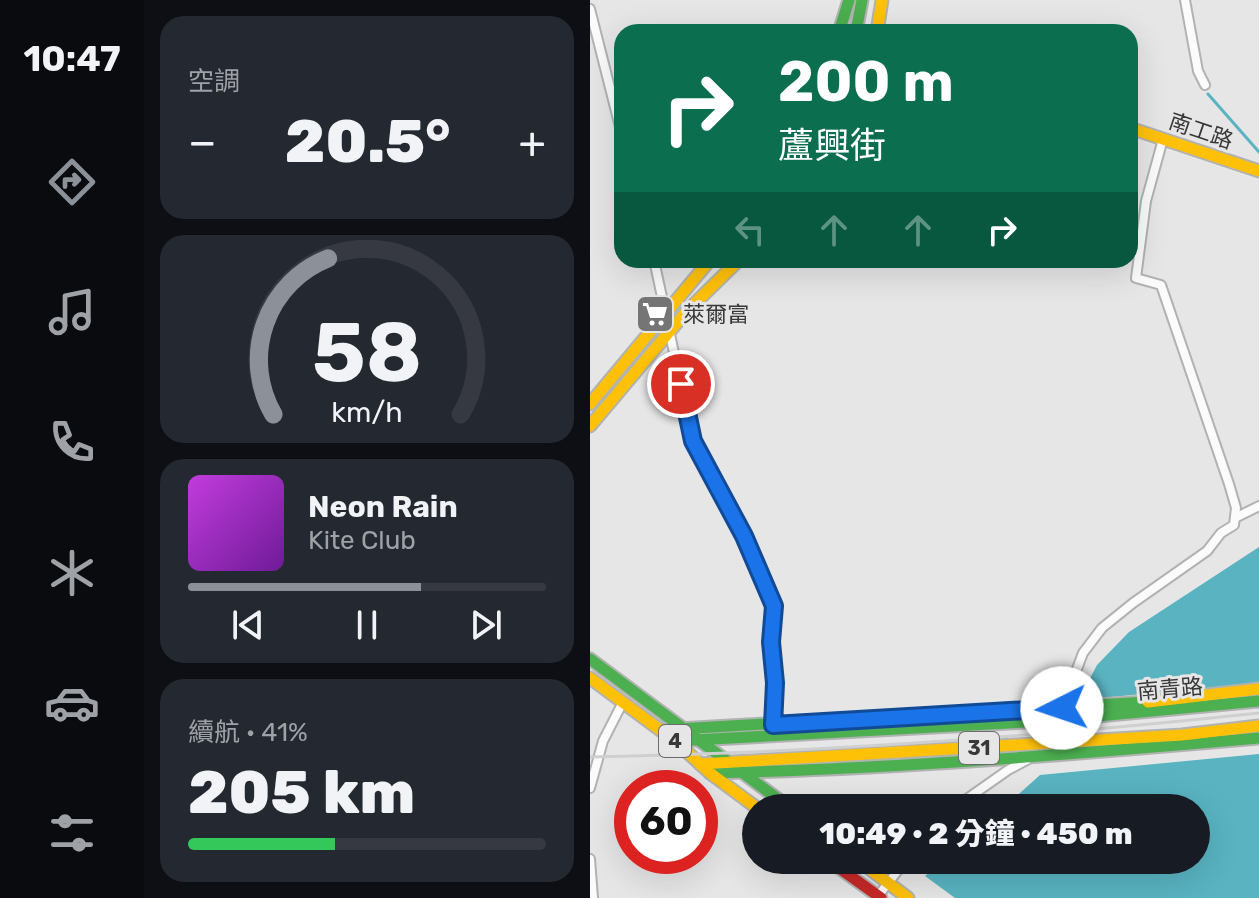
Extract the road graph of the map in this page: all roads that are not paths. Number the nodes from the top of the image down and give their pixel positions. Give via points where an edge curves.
1 (849, 0) edge
2 (862, 0) edge
3 (882, 0) edge
4 (1185, 0) edge
5 (590, 9) edge
6 (842, 24) edge
7 (858, 24) edge
8 (878, 24) edge
9 (1205, 85) dead end
10 (614, 104) edge
11 (1138, 131) edge
12 (1163, 139) junction
13 (1259, 171) edge
14 (1138, 263) edge
15 (656, 268) edge
16 (703, 268) edge
17 (731, 268) edge
18 (1137, 268) edge
19 (667, 312) junction
20 (671, 331) junction
21 (590, 404) edge
22 (590, 426) edge
23 (1259, 506) edge
24 (1237, 517) junction
25 (590, 659) edge
26 (590, 678) edge
27 (1259, 691) edge
28 (1259, 701) edge
29 (623, 702) junction
30 (1239, 703) junction
31 (1060, 713) junction
32 (773, 725) junction
33 (1259, 726) edge
34 (684, 728) junction
35 (661, 730) junction
36 (1215, 731) junction
37 (1259, 737) edge
38 (696, 738) junction
39 (675, 741) junction
40 (1042, 743) junction
41 (1031, 758) junction
42 (726, 761) junction
43 (700, 764) junction
44 (707, 770) edge
45 (740, 772) junction
46 (718, 773) edge
47 (718, 779) edge
48 (590, 788) edge
49 (771, 794) edge
50 (974, 794) edge
51 (742, 797) edge
52 (590, 859) edge
53 (847, 874) edge
54 (876, 874) edge
55 (895, 874) edge
56 (888, 883) junction
57 (879, 897) edge
58 (593, 898) edge
59 (908, 898) edge

1 - 6 main road
2 - 7 main road
3 - 8 main road
4 - 9 street
5 - 10 street
11 - 12 main road, 南工路
12 - 13 main road, 南工路
12 - 14 street via 1146,201
15 - 19 street
16 - 19 main road
17 - 20 main road
18 - 24 street via 1136,278 1161,285
19 - 20 street
19 - 21 main road
20 - 22 main road
20 - 32 street via 693,441 774,606
23 - 24 street
24 - 31 street via 1207,551 1102,628 1083,653
25 - 34 main road, 4
26 - 29 main road, 4
27 - 30 main road, 南青路
27 - 31 main road, 31
28 - 30 main road, 南青路 / 31
29 - 35 main road, 4
29 - 48 street via 603,741
30 - 31 main road, 南青路 / 31
31 - 32 main road, 31
31 - 38 main road, 南青路 / 31
31 - 40 street
32 - 34 main road, 31
33 - 36 main road, 南青路 / 31
34 - 35 main road, 31
34 - 38 main road, 4
35 - 39 main road, 4
36 - 37 main road, 南青路
36 - 40 main road, 南青路 / 31
37 - 41 main road, 31
38 - 39 main road, 南青路 / 31
38 - 42 main road, 4
39 - 43 main road, 4
40 - 41 street
40 - 42 main road, 南青路 / 31
41 - 45 main road, 31
41 - 50 street
42 - 43 main road, 南青路 / 31
42 - 45 main road, 4
43 - 44 main road, 4
45 - 46 main road, 31
45 - 49 main road, 4
47 - 51 main road, 4
52 - 58 street
53 - 57 main road
54 - 56 main road
55 - 56 street
56 - 57 street
56 - 59 main road

